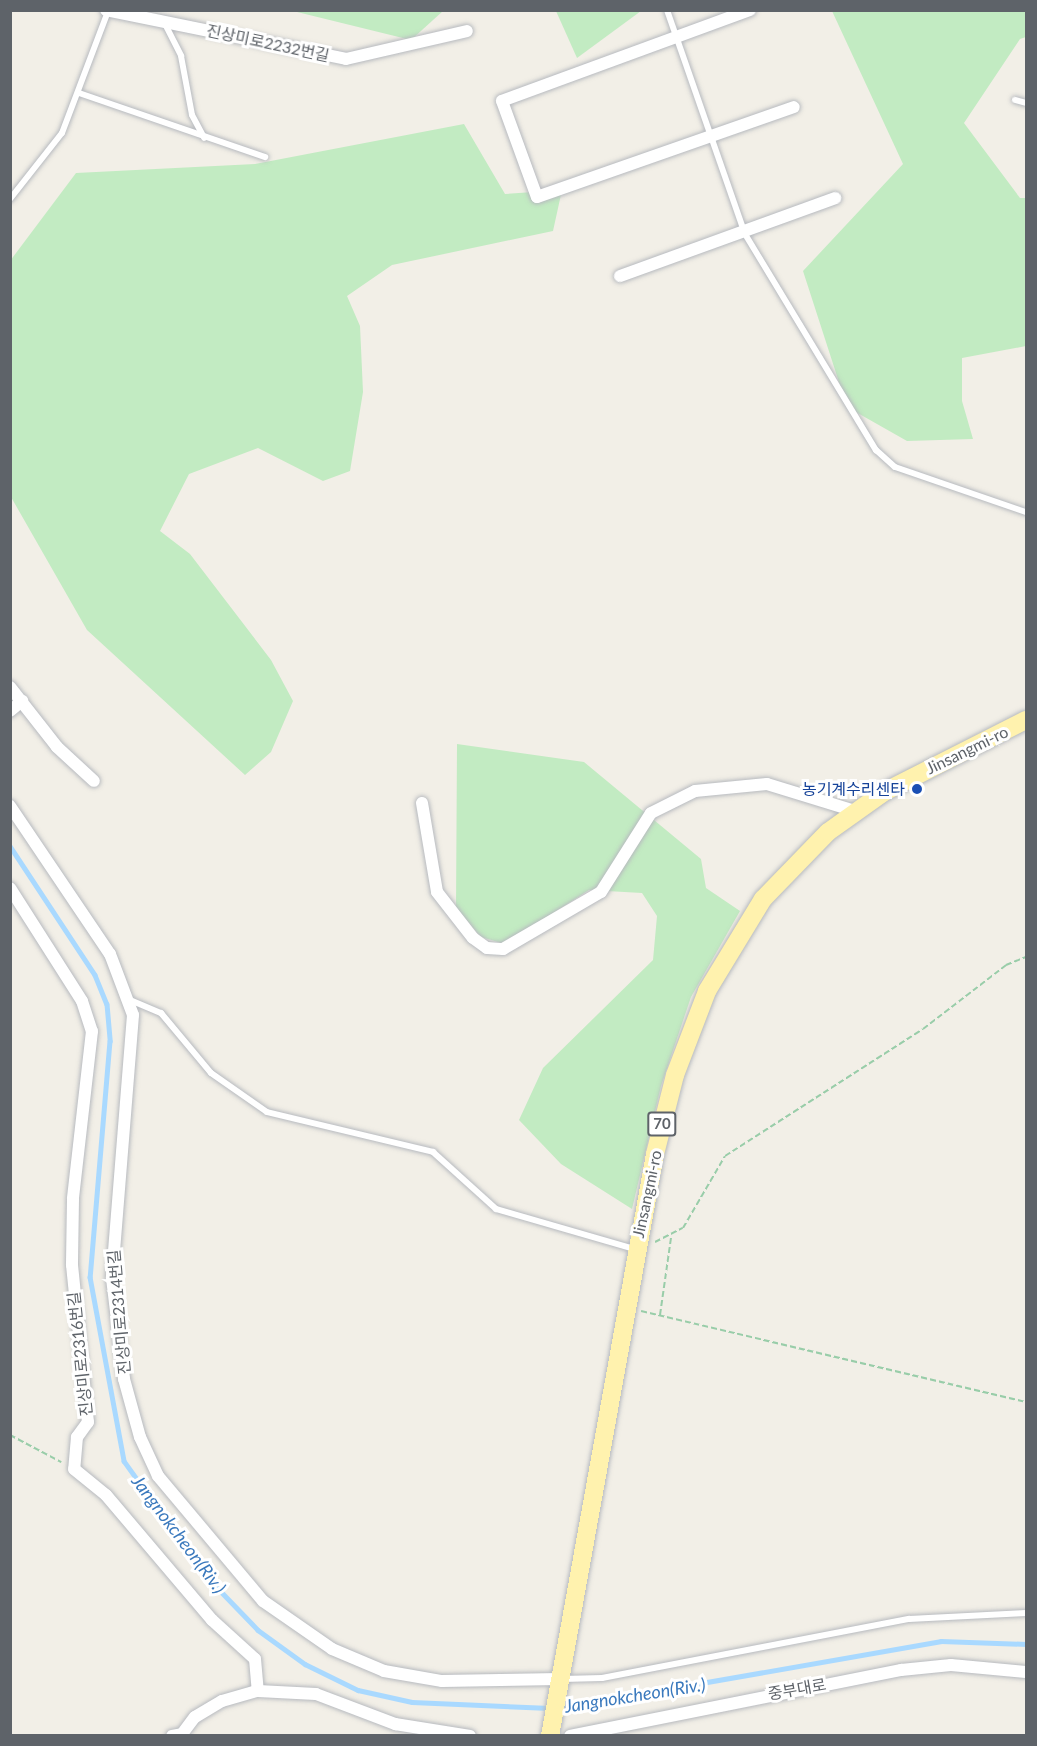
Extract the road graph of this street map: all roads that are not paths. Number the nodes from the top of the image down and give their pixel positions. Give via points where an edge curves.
1 (667, 10) edge
2 (750, 10) edge
3 (106, 12) edge
4 (164, 21) junction
5 (467, 31) dead end
6 (676, 38) junction
7 (79, 93) junction
8 (1015, 100) dead end
9 (1026, 103) edge
10 (794, 107) dead end
11 (709, 135) junction
12 (204, 138) junction
13 (265, 157) dead end
14 (835, 198) dead end
15 (10, 199) edge
16 (745, 234) junction
17 (620, 276) dead end
18 (1026, 513) edge
19 (10, 687) edge
20 (22, 701) junction
21 (10, 711) edge
22 (1026, 720) edge
23 (94, 781) dead end
24 (422, 803) dead end
25 (10, 806) edge
26 (855, 810) junction
27 (10, 888) edge
28 (130, 1000) junction
29 (636, 1249) junction
30 (1026, 1613) edge
31 (1026, 1672) edge
32 (559, 1682) junction
33 (258, 1691) junction
34 (550, 1734) edge
35 (172, 1736) edge
36 (470, 1736) edge
37 (570, 1736) edge

1 - 6 lane
2 - 6 street
3 - 4 street, 진상미로2232번길
3 - 7 lane
4 - 5 street, 진상미로2232번길 via 346,59
4 - 12 lane via 181,56 192,115
6 - 11 lane
6 - 11 street via 502,101 537,197
7 - 12 lane
7 - 15 lane via 62,133
8 - 9 lane
10 - 11 street
11 - 16 lane
12 - 13 lane
14 - 16 street
16 - 17 street
16 - 18 lane via 884,460 971,497
19 - 20 street
20 - 21 street
20 - 23 street via 57,747
22 - 26 main road, Jinsangmi-ro / 70
24 - 26 street via 436,892 473,938 487,948 503,949 601,892 651,813 695,791 767,784
25 - 28 street, 진상미로2314번길 via 110,954
26 - 29 main road, Jinsangmi-ro / 70 via 780,877 708,991 675,1075
27 - 33 street, 진상미로2316번길 via 82,1001 92,1031 73,1198 72,1265 88,1422 77,1437 74,1469 106,1495 212,1620 255,1659
28 - 29 lane via 160,1013 211,1073 267,1112 433,1152 496,1209
28 - 32 street, 진상미로2314번길 via 135,1051 116,1196 112,1278 124,1379 140,1437 158,1476 263,1600 332,1649 384,1671 442,1681
29 - 32 main road, Jinsangmi-ro / 70
30 - 32 lane via 909,1619 602,1678
31 - 37 street, 중부대로 via 951,1665 901,1670
32 - 34 main road, 70
33 - 35 street via 222,1701 195,1718 182,1734
33 - 36 street via 316,1694 395,1725

